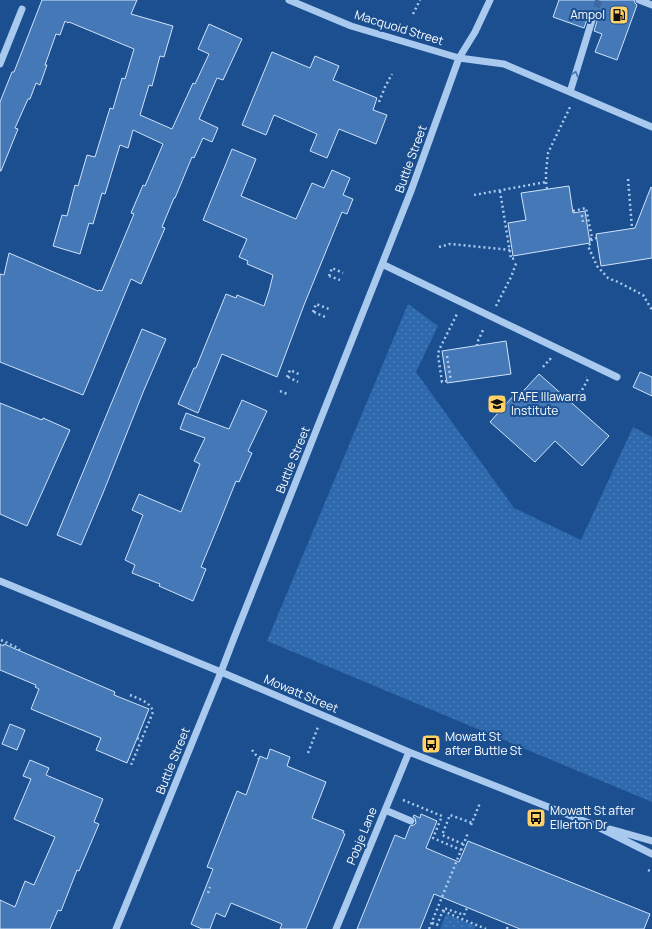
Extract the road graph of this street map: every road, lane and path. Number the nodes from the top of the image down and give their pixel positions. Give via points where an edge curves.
1 (289, 0) edge
2 (420, 0) edge
3 (490, 0) edge
4 (639, 0) edge
5 (652, 5) edge
6 (22, 9) dead end
7 (413, 14) dead end
8 (593, 17) tunnel mouth
9 (459, 58) junction
10 (0, 64) edge
11 (392, 74) dead end
12 (573, 93) junction
13 (379, 102) dead end
14 (652, 127) edge
15 (628, 179) dead end
16 (546, 182) junction
17 (547, 189) dead end
18 (500, 191) junction
19 (474, 195) dead end
20 (573, 210) dead end
21 (582, 215) dead end
22 (583, 222) dead end
23 (632, 228) dead end
24 (596, 238) dead end
25 (591, 239) junction
26 (439, 247) dead end
27 (510, 250) junction
28 (382, 264) junction
29 (343, 272) dead end
30 (340, 280) dead end
31 (503, 291) dead end
32 (463, 303) junction
33 (328, 308) dead end
34 (652, 310) edge
35 (491, 316) junction
36 (325, 317) dead end
37 (477, 346) dead end
38 (447, 356) dead end
39 (556, 362) dead end
40 (543, 367) dead end
41 (301, 375) dead end
42 (582, 375) dead end
43 (617, 378) dead end
44 (451, 380) dead end
45 (446, 381) dead end
46 (298, 382) dead end
47 (280, 391) dead end
48 (287, 394) dead end
49 (572, 401) dead end
50 (0, 582) edge
51 (1, 640) edge
52 (20, 651) dead end
53 (221, 672) junction
54 (130, 696) dead end
55 (323, 715) junction
56 (137, 738) dead end
57 (142, 740) junction
58 (252, 750) dead end
59 (409, 752) junction
60 (308, 753) dead end
61 (259, 759) dead end
62 (131, 764) dead end
63 (391, 796) junction
64 (480, 803) dead end
65 (385, 810) junction
66 (411, 821) dead end
67 (594, 825) junction
68 (468, 834) dead end
69 (652, 841) edge
70 (463, 844) junction
71 (461, 850) junction
72 (652, 854) edge
73 (648, 870) dead end
74 (652, 872) edge
75 (210, 888) dead end
76 (208, 894) dead end
77 (467, 908) dead end
78 (443, 911) junction
79 (432, 923) junction
80 (508, 924) dead end
81 (116, 929) edge
82 (336, 929) edge
83 (429, 929) edge
84 (486, 929) edge
85 (507, 929) edge

1 - 9 street, Macquoid Street via 351,26
2 - 7 path
3 - 9 street, Buttle Street
4 - 5 street
6 - 10 street
12 -> 8 street
9 - 12 street, Macquoid Street via 504,64
9 - 28 street, Buttle Street
11 - 13 path
12 - 14 street, Macquoid Street
12 - 16 path via 548,153
15 - 23 path
16 - 17 path
16 - 18 path
18 - 19 path
18 - 27 path
20 - 25 path via 586,208
21 - 22 path
24 - 25 path
25 - 34 path via 588,246 597,266 608,278 643,295
26 - 27 path via 450,244
27 - 31 path via 512,259 517,259
28 - 32 street
28 - 53 street, Buttle Street
29 - 30 path via 332,268 329,276
32 - 35 street
32 - 45 path via 438,350 442,382
33 - 36 path via 316,304 313,312
35 - 37 path via 476,343
35 - 43 street
38 - 44 path
39 - 40 path via 550,359
41 - 46 path via 290,370 288,377
42 - 49 path via 588,379
47 - 48 path
50 - 53 street, Mowatt Street
51 - 52 path
53 - 55 street, Mowatt Street
53 - 81 street, Buttle Street
54 - 57 path via 152,707 153,712
55 - 59 street, Mowatt Street
55 - 60 path
56 - 57 path
57 - 62 path
58 - 61 path
59 - 63 street, Pobje Lane
59 - 67 street, Mowatt Street
63 - 65 street, Pobje Lane
63 - 71 path via 442,816 433,838
64 - 70 path via 471,824 450,815 442,835
65 - 66 street
65 - 82 street, Pobje Lane
67 - 69 street, Mowatt Street
67 - 72 street, Mowatt Street
68 - 70 path
70 - 71 path
71 - 79 path
73 - 74 path
75 - 76 path
77 - 78 path via 464,915 444,908
78 - 79 path via 437,925
78 - 84 path
79 - 83 path
80 - 85 path

